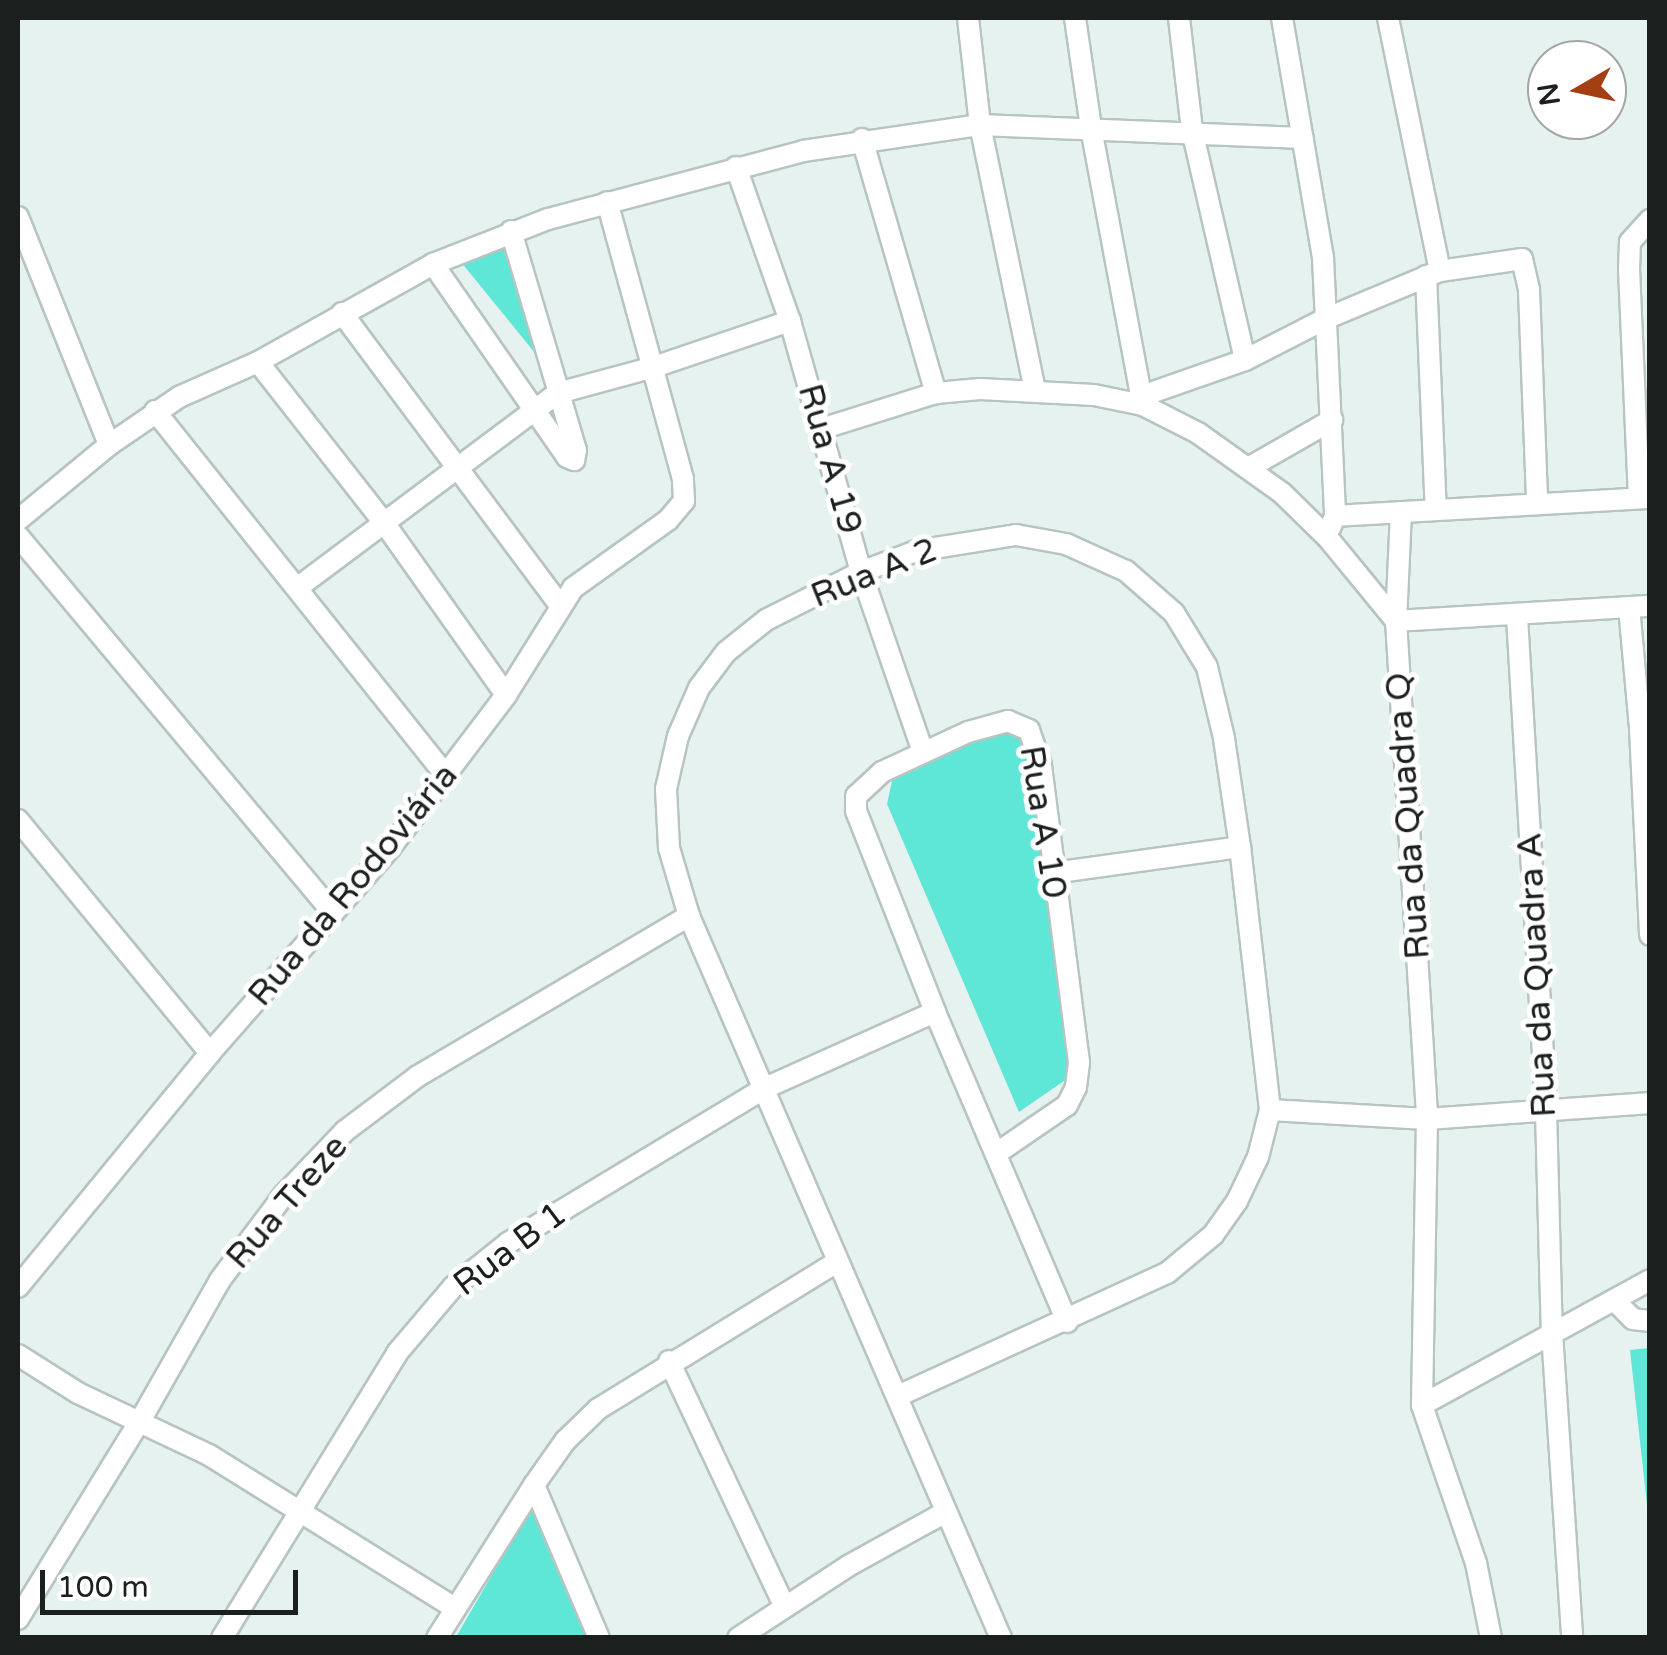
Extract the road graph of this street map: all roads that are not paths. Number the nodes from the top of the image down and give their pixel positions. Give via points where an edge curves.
1 (968, 18) edge
2 (1076, 18) edge
3 (1179, 18) edge
4 (1282, 18) edge
5 (1388, 18) edge
6 (980, 125) junction
7 (1091, 128) junction
8 (1192, 130) junction
9 (1303, 138) junction
10 (862, 140) junction
11 (736, 167) junction
12 (607, 202) junction
13 (18, 217) edge
14 (1650, 220) edge
15 (511, 231) junction
16 (433, 264) junction
17 (1433, 274) junction
18 (342, 313) junction
19 (1325, 319) junction
20 (790, 321) junction
21 (1245, 360) junction
22 (258, 362) junction
23 (654, 367) junction
24 (1035, 390) junction
25 (558, 393) junction
26 (936, 393) junction
27 (1143, 400) junction
28 (534, 407) junction
29 (155, 411) junction
30 (1332, 420) junction
31 (821, 429) junction
32 (110, 445) junction
33 (456, 466) junction
34 (1250, 467) junction
35 (1644, 498) edge
36 (1537, 504) junction
37 (1436, 510) junction
38 (1401, 512) junction
39 (1335, 516) junction
40 (18, 520) edge
41 (384, 524) junction
42 (18, 536) edge
43 (1327, 537) junction
44 (862, 572) junction
45 (297, 588) junction
46 (560, 604) junction
47 (1640, 607) edge
48 (1516, 617) junction
49 (1396, 621) junction
50 (506, 695) junction
51 (1645, 729) edge
52 (923, 752) junction
53 (447, 777) junction
54 (18, 820) edge
55 (1240, 846) junction
56 (1053, 872) junction
57 (332, 911) junction
58 (689, 916) junction
59 (1650, 935) edge
60 (935, 1012) junction
61 (210, 1053) junction
62 (765, 1088) junction
63 (1650, 1102) edge
64 (1270, 1110) junction
65 (1546, 1111) junction
66 (1427, 1120) junction
67 (997, 1153) junction
68 (837, 1262) junction
69 (1650, 1280) edge
70 (18, 1287) edge
71 (1614, 1300) junction
72 (1650, 1321) edge
73 (1068, 1322) junction
74 (1552, 1333) junction
75 (18, 1355) edge
76 (670, 1361) junction
77 (898, 1396) junction
78 (1422, 1405) junction
79 (140, 1421) junction
80 (534, 1485) junction
81 (300, 1511) junction
82 (946, 1512) junction
83 (784, 1605) junction
84 (455, 1608) junction
85 (18, 1619) edge
86 (222, 1638) edge
87 (437, 1638) edge
88 (599, 1638) edge
89 (738, 1638) edge
90 (1001, 1638) edge
91 (1491, 1638) edge
92 (1572, 1638) edge

1 - 6 street
2 - 7 street
3 - 8 street
4 - 9 street
5 - 17 street
6 - 7 street
6 - 10 street
6 - 24 street
7 - 8 street
7 - 27 street
8 - 9 street
8 - 21 street
9 - 19 street via 1323,258
10 - 11 street
10 - 26 street
11 - 12 street
11 - 20 street, Rua A 19
12 - 15 street
12 - 23 street
13 - 32 street
14 - 35 street via 1630,242
15 - 16 street
15 - 25 street
16 - 18 street
16 - 28 street
17 - 19 street
17 - 36 street via 1505,258 1522,259 1526,266
17 - 37 street
18 - 22 street
18 - 33 street
19 - 21 street
19 - 30 street
20 - 23 street
20 - 31 street, Rua A 19
21 - 27 street
22 - 29 street
22 - 41 street
23 - 25 street
23 - 46 street, Rua da Rodoviária via 684,501
24 - 26 street
24 - 27 street
25 - 28 street
25 - 28 street via 574,460
26 - 31 street
27 - 34 street
28 - 33 street
29 - 32 street
29 - 45 street
30 - 34 street
30 - 39 street
31 - 44 street, Rua A 19
32 - 40 street
33 - 41 street
33 - 46 street
34 - 43 street
35 - 36 street
36 - 37 street
37 - 38 street
38 - 39 street
38 - 49 street, Rua da Quadra Q
39 - 43 street
41 - 45 street
41 - 50 street
42 - 57 street
43 - 49 street
44 - 52 street, Rua A 19
44 - 55 street, Rua A 2 via 916,551 1016,534 1066,544 1126,571 1174,613 1208,666
44 - 58 street, Rua A 2 via 766,620 726,652 699,688 678,736 666,789 670,848
45 - 53 street
46 - 50 street, Rua da Rodoviária
47 - 48 street
47 - 51 street
48 - 49 street
48 - 65 street, Rua da Quadra A
49 - 66 street, Rua da Quadra Q
50 - 53 street, Rua da Rodoviária
51 - 59 street
52 - 56 street, Rua A 10 via 991,724 1008,721 1029,730 1041,765
52 - 60 street, Rua A 10 via 866,782 856,796 856,812
53 - 57 street, Rua da Rodoviária
54 - 61 street
55 - 56 street
55 - 64 street, Rua A 2
56 - 67 street, Rua A 10 via 1080,1062 1076,1086 1050,1120
57 - 61 street, Rua da Rodoviária
58 - 62 street, Rua A 2
58 - 79 street, Rua Treze via 418,1076 345,1131 283,1196 220,1280
60 - 62 street, Rua B 1
60 - 67 street, Rua A 10
61 - 70 street, Rua da Rodoviária
62 - 68 street, Rua A 2
62 - 81 street, Rua B 1 via 523,1233 453,1287 396,1354
63 - 65 street
64 - 66 street
64 - 73 street, Rua A 2 via 1258,1157 1213,1235 1167,1273
65 - 66 street
65 - 74 street, Rua da Quadra A
66 - 78 street, Rua da Quadra Q
67 - 73 street, Rua A 10
68 - 76 street
68 - 77 street, Rua A 2
69 - 71 street
71 - 72 street via 1633,1319
71 - 74 street
73 - 77 street, Rua A 2
74 - 78 street
74 - 92 street, Rua da Quadra A
75 - 79 street
76 - 80 street via 598,1409
76 - 83 street
77 - 82 street, Rua A 2
78 - 91 street, Rua da Quadra Q via 1476,1563
79 - 81 street
79 - 85 street, Rua Treze
80 - 84 street
80 - 88 street
81 - 84 street
81 - 86 street, Rua B 1
82 - 83 street
82 - 90 street, Rua A 2
83 - 89 street
84 - 87 street

